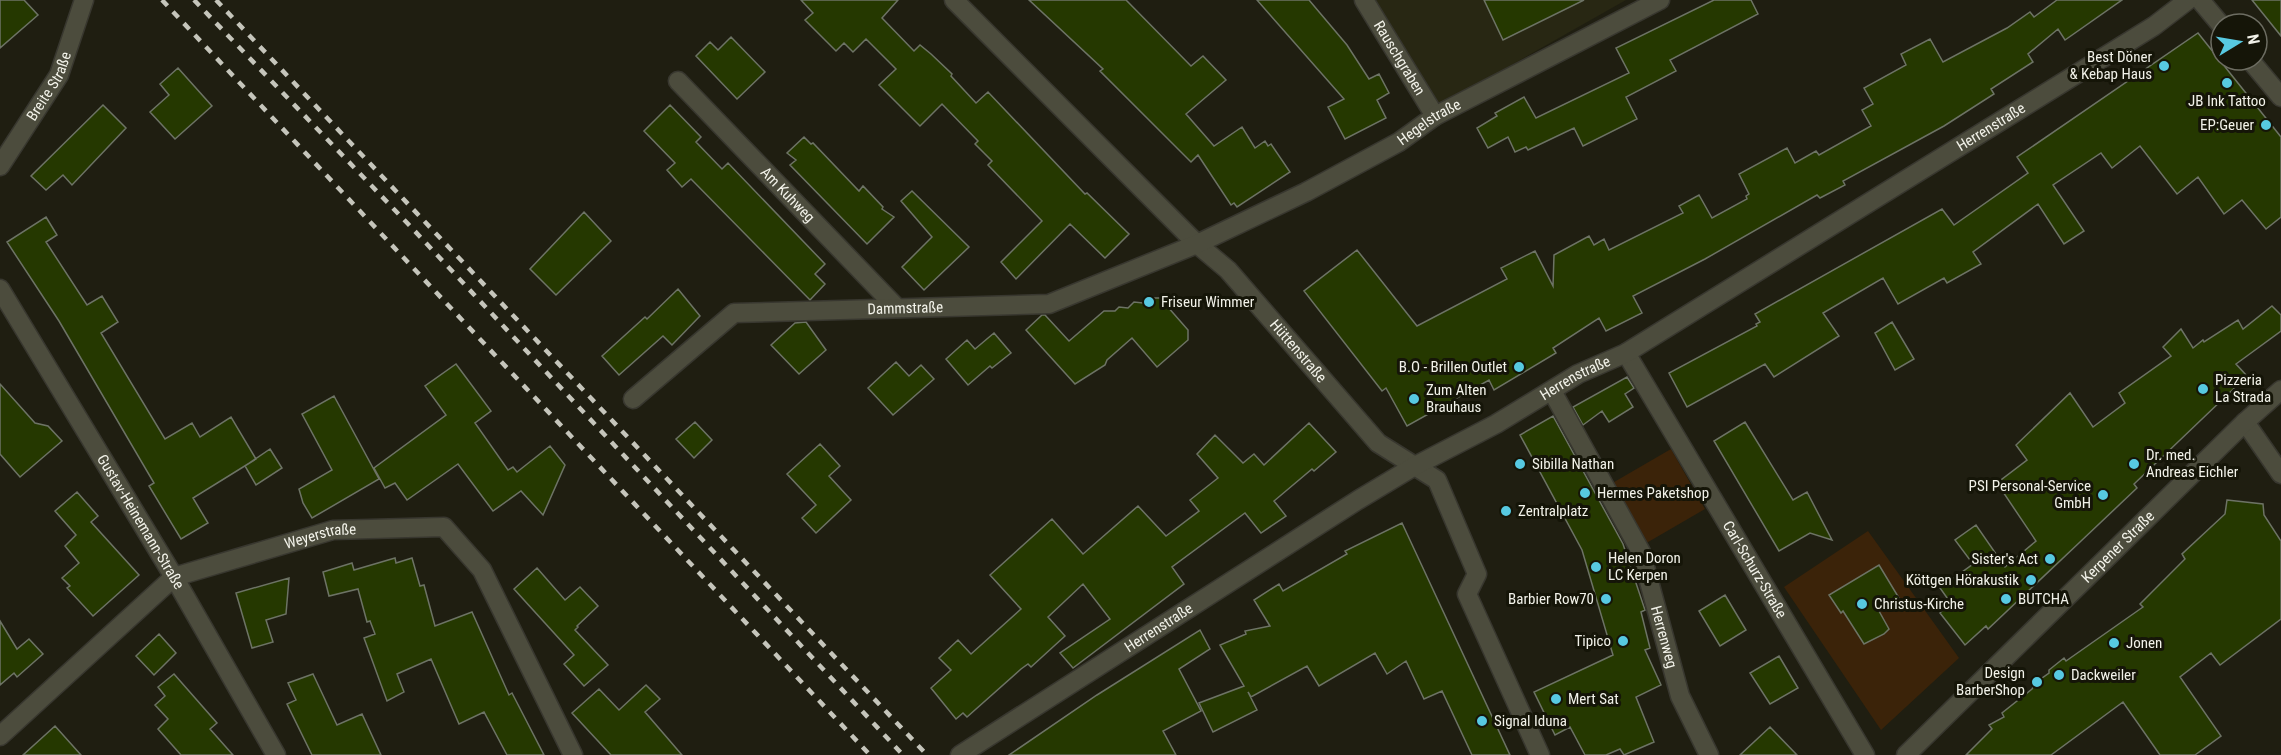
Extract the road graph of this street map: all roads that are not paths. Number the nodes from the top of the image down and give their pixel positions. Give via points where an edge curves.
1 (84, 0) edge
2 (954, 0) edge
3 (1364, 0) edge
4 (1660, 0) edge
5 (2200, 0) edge
6 (2180, 3) edge
7 (2210, 12) edge
8 (2260, 72) edge
9 (678, 81) dead end
10 (2281, 97) edge
11 (1436, 116) junction
12 (0, 166) edge
13 (1197, 244) junction
14 (0, 290) edge
15 (897, 308) junction
16 (1626, 353) junction
17 (2281, 390) edge
18 (1552, 391) junction
19 (633, 399) dead end
20 (2245, 422) junction
21 (1413, 466) junction
22 (2281, 474) edge
23 (174, 577) junction
24 (0, 736) edge
25 (276, 755) edge
26 (573, 755) edge
27 (960, 755) edge
28 (1540, 755) edge
29 (1709, 755) edge
30 (1865, 755) edge
31 (1906, 755) edge

1 - 12 street, Breite Straße via 59,75
2 - 13 street, Hüttenstraße
3 - 11 street, Rauschgraben
4 - 11 street, Hegelstraße
5 - 7 street
6 - 16 street, Herrenstraße via 2154,26
8 - 10 street
9 - 15 street, Am Kuhweg
11 - 13 street, Hegelstraße via 1368,159
13 - 15 street, Dammstraße via 1049,304
13 - 21 street, Hüttenstraße via 1228,270 1378,443
14 - 23 street, Gustav-Heinemann-Straße
15 - 19 street, Dammstraße via 734,313
16 - 18 street, Herrenstraße via 1578,374
16 - 30 street, Carl-Schurz-Straße
17 - 20 street, Kerpener Straße
18 - 21 street, Herrenstraße
18 - 29 street, Herrenweg via 1641,552 1680,696
20 - 22 street
20 - 31 street, Kerpener Straße
21 - 27 street, Herrenstraße
21 - 28 street, Hüttenstraße via 1437,480 1477,574 1467,594
23 - 24 street, Weyerstraße
23 - 25 street, Gustav-Heinemann-Straße
23 - 26 street, Weyerstraße via 333,531 444,527 482,570

